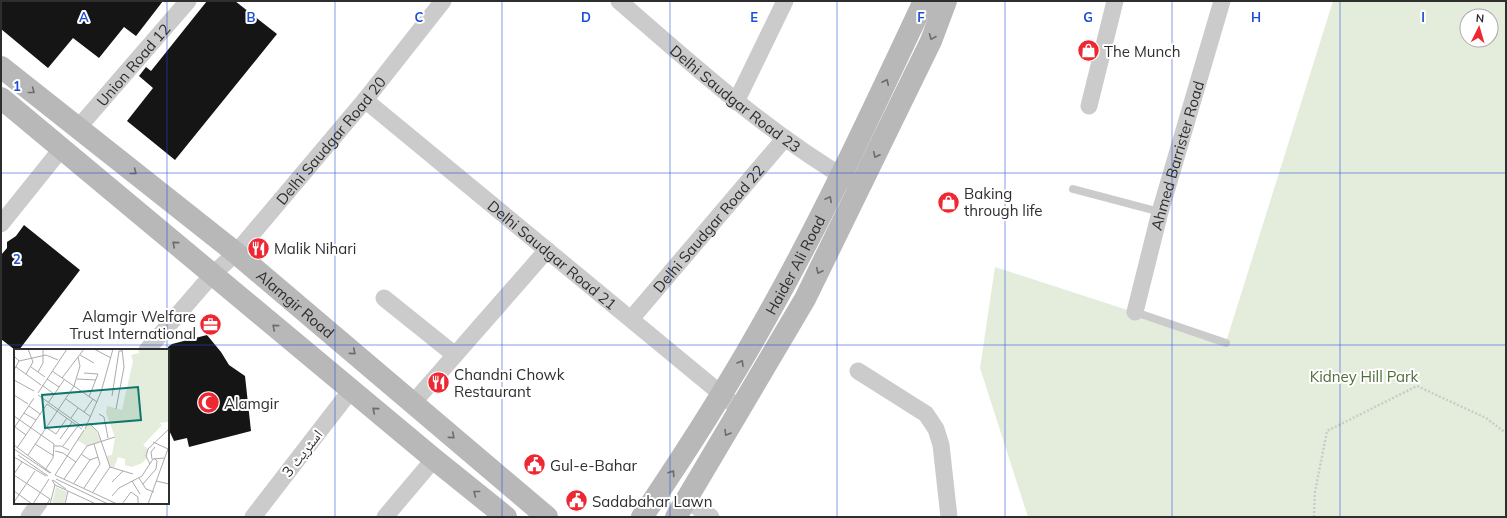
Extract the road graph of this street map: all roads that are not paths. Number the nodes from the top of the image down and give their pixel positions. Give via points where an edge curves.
1 (188, 1) edge
2 (443, 1) edge
3 (618, 1) edge
4 (785, 1) edge
5 (924, 1) edge
6 (946, 1) edge
7 (1115, 1) edge
8 (1222, 1) edge
9 (1, 67) edge
10 (1, 98) edge
11 (365, 100) junction
12 (736, 102) junction
13 (1089, 106) dead end
14 (78, 128) junction
15 (785, 138) junction
16 (62, 148) junction
17 (841, 176) junction
18 (860, 187) junction
19 (1072, 189) dead end
20 (1160, 212) junction
21 (1, 224) edge
22 (547, 250) junction
23 (236, 253) junction
24 (212, 275) junction
25 (384, 298) dead end
26 (1134, 312) joint
27 (631, 319) junction
28 (1226, 343) dead end
29 (148, 349) edge
30 (455, 355) junction
31 (858, 371) dead end
32 (351, 390) junction
33 (723, 394) junction
34 (413, 403) junction
35 (740, 410) junction
36 (434, 459) junction
37 (681, 509) edge
38 (253, 517) edge
39 (385, 517) edge
40 (506, 517) edge
41 (547, 517) edge
42 (642, 517) edge
43 (711, 517) edge
44 (949, 517) edge

1 - 14 street, Union Road 12
2 - 11 street, Delhi Saudgar Road 20
3 - 12 street, Delhi Saudgar Road 23
4 - 12 street
17 -> 5 street, Haider Ali Road
6 -> 18 street, Haider Ali Road via 931,41
7 - 13 street
8 - 20 street, Ahmed Barrister Road
9 -> 14 street, Alamgir Road
10 - 16 street, Alamgir Road
11 - 22 street, Delhi Saudgar Road 21
11 - 23 street, Delhi Saudgar Road 20
12 - 15 street, Delhi Saudgar Road 23
14 -> 23 street, Alamgir Road
15 - 17 street, Delhi Saudgar Road 23
15 - 27 street, Delhi Saudgar Road 22
16 - 21 street
24 -> 16 street, Alamgir Road
17 - 18 street, Delhi Saudgar Road 23
33 -> 17 street, Haider Ali Road via 774,304
18 -> 35 street, Haider Ali Road via 805,299
19 - 20 lane
20 - 26 street, Ahmed Barrister Road
22 - 27 street, Delhi Saudgar Road 21
22 - 30 street
23 - 24 street, Delhi Saudgar Road 20
23 -> 34 street, Alamgir Road
24 - 29 street, Delhi Saudgar Road 20
32 -> 24 street, Alamgir Road
25 - 30 street
26 - 28 lane
27 - 33 street, Delhi Saudgar Road 21
30 - 34 street
31 - 44 street via 926,414 936,429 941,445
36 -> 32 street, Alamgir Road
32 - 38 street, اسٹریٹ 3
33 - 35 street, Delhi Saudgar Road 21
42 -> 33 street, Haider Ali Road
34 -> 41 street, Alamgir Road
35 -> 37 street, Haider Ali Road
36 - 39 street
40 -> 36 street, Alamgir Road
37 - 43 street

